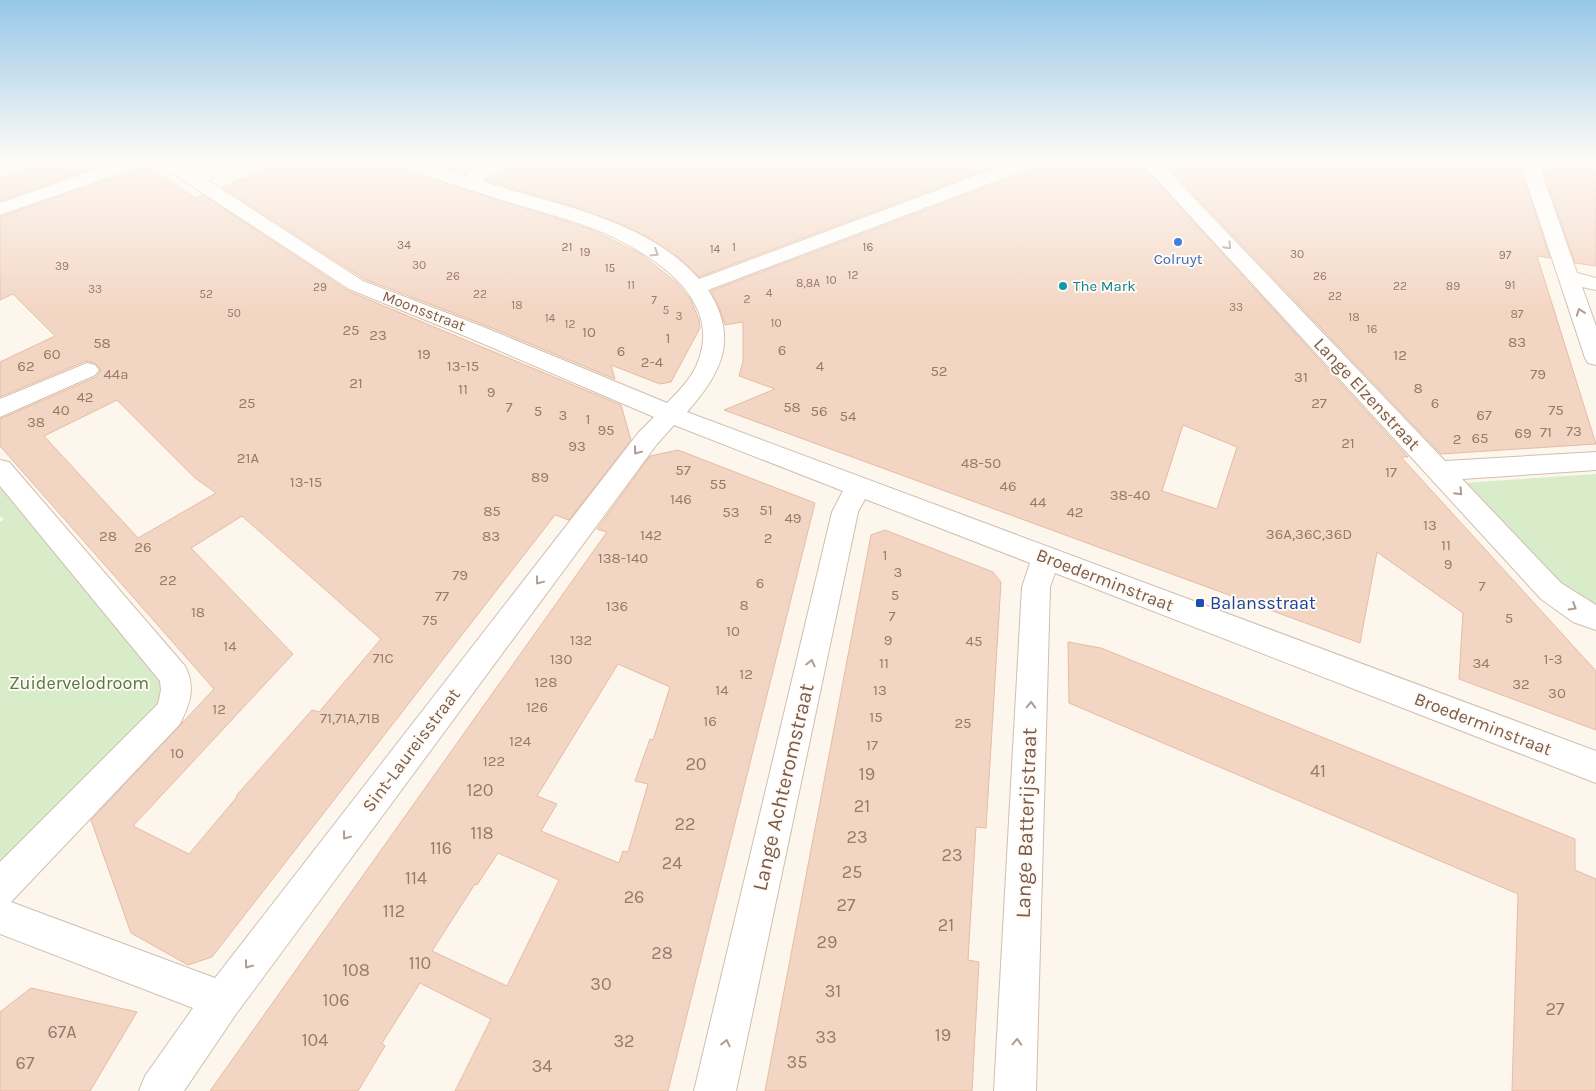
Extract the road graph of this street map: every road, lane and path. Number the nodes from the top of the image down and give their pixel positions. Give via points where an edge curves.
1 (242, 210) edge
2 (551, 210) edge
3 (901, 210) edge
4 (1195, 210) edge
5 (1545, 210) edge
6 (1567, 277) junction
7 (1596, 284) edge
8 (696, 288) junction
9 (1596, 358) edge
10 (87, 370) dead end
11 (0, 409) edge
12 (669, 414) junction
13 (1596, 461) edge
14 (0, 470) edge
15 (1439, 471) junction
16 (860, 486) junction
17 (1046, 557) junction
18 (1596, 618) edge
19 (1596, 768) edge
20 (0, 888) edge
21 (0, 916) edge
22 (222, 1000) junction
23 (160, 1091) edge
24 (715, 1091) edge
25 (1015, 1091) edge

1 - 12 street, Moonsstraat via 356,284
2 -> 8 street, Sint-Laureisstraat via 608,228 658,254
3 - 8 street
4 -> 15 street, Lange Elzenstraat
5 - 6 street
6 - 7 street
9 -> 6 street
8 - 12 street, Sint-Laureisstraat via 713,318 712,355 703,374
10 - 11 street
12 - 16 street, Broederminstraat
12 -> 22 street, Sint-Laureisstraat
13 - 15 street
14 - 20 street via 174,675 178,687 169,714
15 -> 18 street, Lange Elzenstraat via 1551,591 1582,613
16 - 17 street, Broederminstraat
24 -> 16 street, Lange Achteromstraat via 845,512
17 - 19 street, Broederminstraat
25 -> 17 street, Lange Batterijstraat via 1036,587
21 - 22 street
22 - 23 street, Sint-Laureisstraat

